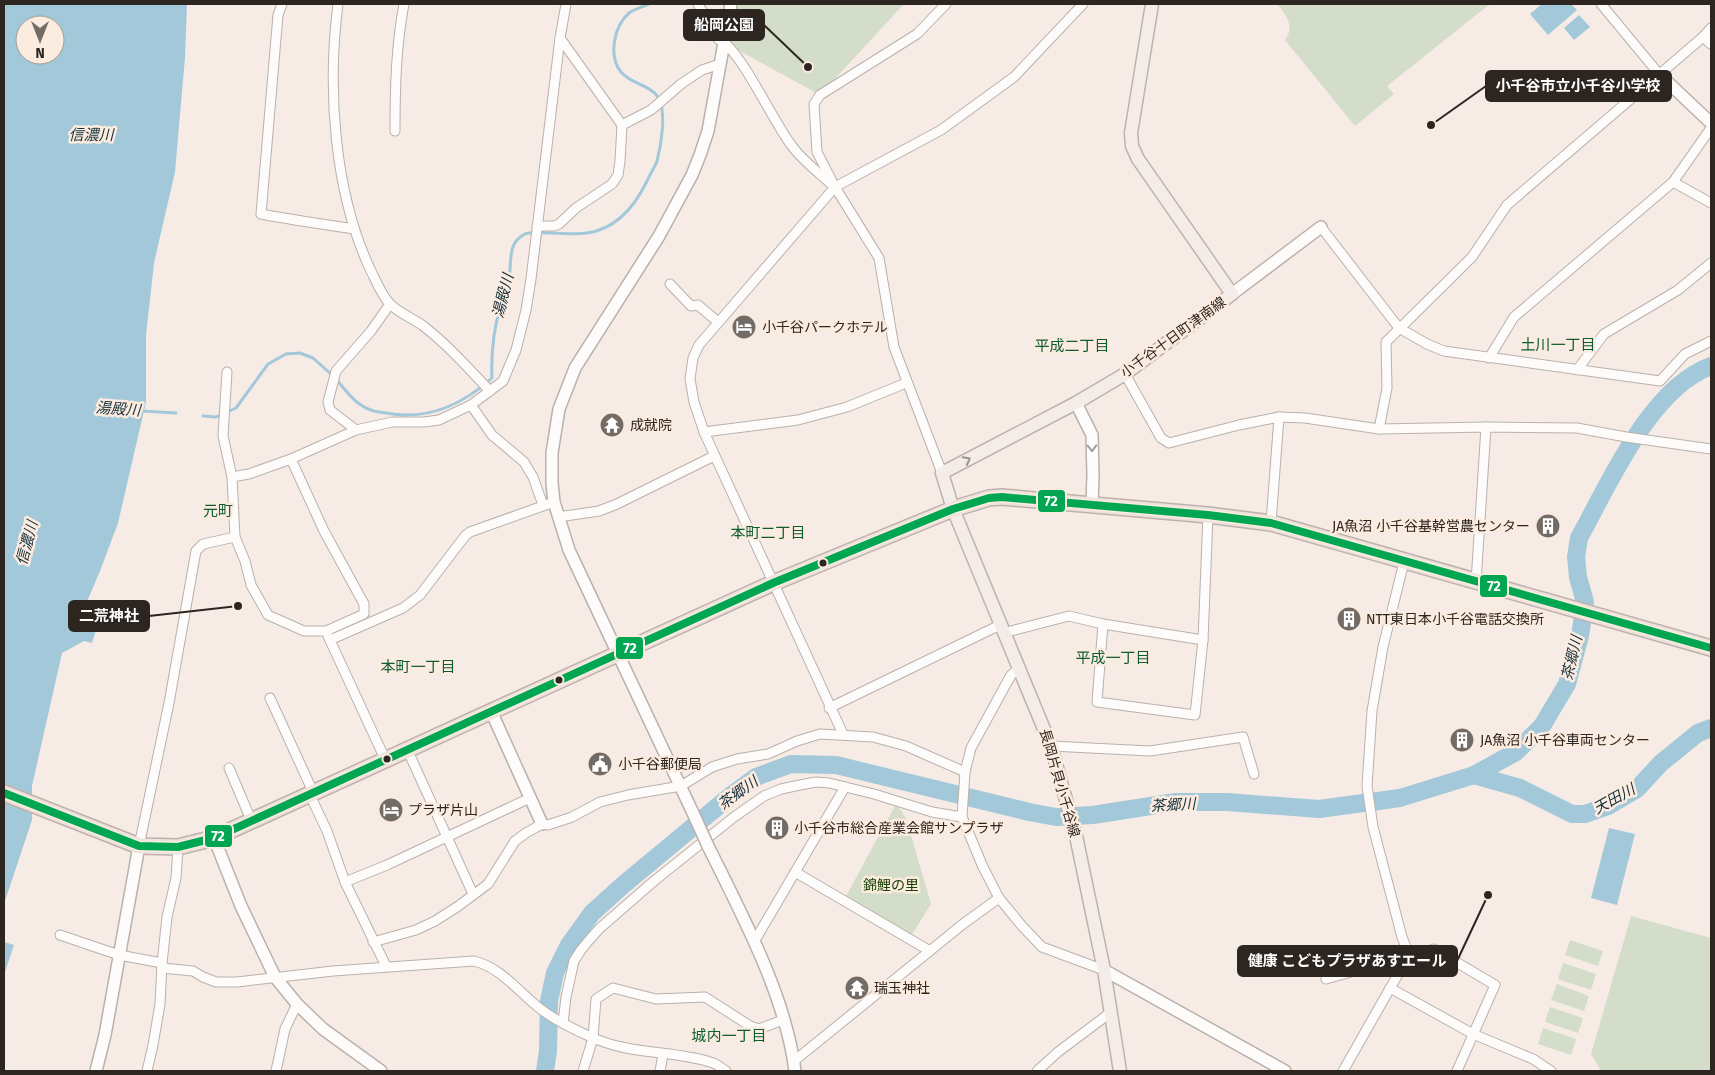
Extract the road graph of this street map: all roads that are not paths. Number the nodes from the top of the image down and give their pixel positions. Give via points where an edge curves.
1 (282, 4) edge
2 (338, 4) edge
3 (404, 4) edge
4 (566, 4) edge
5 (698, 4) edge
6 (731, 4) edge
7 (946, 4) edge
8 (1083, 4) edge
9 (1152, 4) edge
10 (1601, 4) edge
11 (1711, 28) edge
12 (1703, 37) junction
13 (560, 38) junction
14 (725, 41) junction
15 (1711, 44) edge
16 (720, 64) junction
17 (1659, 74) junction
18 (1711, 123) edge
19 (622, 125) junction
20 (1711, 128) edge
21 (394, 131) dead end
22 (1674, 182) junction
23 (835, 187) junction
24 (1711, 203) edge
25 (537, 227) junction
26 (1321, 227) joint
27 (354, 229) junction
28 (1711, 263) edge
29 (670, 284) dead end
30 (1232, 294) junction
31 (390, 304) junction
32 (718, 322) junction
33 (1399, 328) junction
34 (1711, 340) edge
35 (1490, 358) junction
36 (1577, 370) junction
37 (227, 372) dead end
38 (1125, 374) junction
39 (906, 383) junction
40 (487, 388) junction
41 (1076, 403) junction
42 (471, 405) junction
43 (1280, 417) junction
44 (1486, 426) junction
45 (1378, 429) junction
46 (356, 430) junction
47 (704, 432) junction
48 (1711, 448) edge
49 (714, 456) junction
50 (292, 459) junction
51 (942, 473) junction
52 (232, 477) junction
53 (549, 503) junction
54 (1092, 504) junction
55 (954, 509) junction
56 (1208, 515) junction
57 (558, 518) junction
58 (1271, 523) junction
59 (235, 537) junction
60 (1404, 562) junction
61 (1476, 582) junction
62 (773, 583) junction
63 (1103, 624) junction
64 (1002, 629) junction
65 (328, 636) junction
66 (1204, 640) junction
67 (1711, 648) edge
68 (619, 653) junction
69 (1020, 668) junction
70 (270, 698) dead end
71 (829, 708) junction
72 (491, 711) junction
73 (843, 734) junction
74 (1051, 746) junction
75 (407, 749) junction
76 (384, 759) junction
77 (229, 768) dead end
78 (965, 772) junction
79 (1254, 774) dead end
80 (681, 786) junction
81 (845, 787) junction
82 (4, 792) edge
83 (311, 793) junction
84 (530, 798) junction
85 (962, 815) junction
86 (251, 820) junction
87 (542, 824) junction
88 (448, 836) junction
89 (214, 838) junction
90 (139, 846) junction
91 (178, 847) junction
92 (795, 872) junction
93 (345, 882) junction
94 (473, 894) junction
95 (999, 898) junction
96 (60, 935) dead end
97 (373, 942) junction
98 (754, 942) junction
99 (930, 951) junction
100 (119, 955) junction
101 (1409, 955) junction
102 (162, 966) junction
103 (386, 966) junction
104 (1104, 970) junction
105 (275, 977) junction
106 (1326, 979) dead end
107 (1390, 988) junction
108 (297, 1004) junction
109 (1110, 1013) junction
110 (784, 1020) junction
111 (560, 1021) junction
112 (1473, 1034) junction
113 (593, 1038) junction
114 (663, 1054) junction
115 (794, 1066) edge
116 (96, 1071) edge
117 (147, 1071) edge
118 (276, 1071) edge
119 (381, 1071) edge
120 (583, 1071) edge
121 (660, 1071) edge
122 (726, 1071) edge
123 (1037, 1071) edge
124 (1120, 1071) edge
125 (1285, 1071) edge
126 (1343, 1071) edge
127 (1457, 1071) edge
128 (1551, 1071) edge

1 - 27 street via 278,15 261,214
2 - 27 street via 332,62 334,117 344,192
3 - 21 street via 395,72
4 - 13 street
5 - 14 street via 718,38
6 - 14 street
7 - 23 street via 917,34 820,95 814,104 817,152
8 - 23 street via 1014,77 941,130
9 - 30 main road, 小千谷十日町津南線 via 1131,134 1132,146
10 - 17 street
11 - 12 street
12 - 15 street
12 - 17 street
13 - 19 street
13 - 25 street
14 - 16 street
14 - 23 street via 745,67 792,147
16 - 19 street via 702,70 651,110
16 - 53 street via 708,131 692,176 659,236 575,368 562,400 552,453
17 - 18 street
17 - 33 street via 1508,205 1472,256
19 - 25 street via 618,175 612,184 576,208 559,224
20 - 22 street
22 - 24 street
22 - 35 street via 1514,317
23 - 32 street
23 - 39 street via 879,258 894,347
25 - 40 street via 526,310 516,350 503,381
26 - 30 street
26 - 33 street
27 - 31 street via 365,260
28 - 36 street via 1678,290 1604,334
29 - 32 street via 691,306 698,305
30 - 38 main road, 小千谷十日町津南線
31 - 40 street via 445,344
31 - 46 street via 336,371 328,402 330,410
32 - 47 street via 699,345 690,379
33 - 35 street via 1444,351
33 - 45 street via 1386,342 1387,388
34 - 36 street via 1685,354 1660,381
35 - 36 street
37 - 52 street via 223,436
38 - 41 main road, 小千谷十日町津南線
38 - 43 street via 1161,438 1169,443
39 - 47 street via 847,407 798,420
39 - 51 street
40 - 42 street
51 -> 41 main road, 小千谷十日町津南線
41 -> 54 street via 1092,435
42 - 46 street via 439,420 392,422
42 - 53 street via 492,435 524,462
43 - 45 street
43 - 58 street
44 - 45 street
44 - 48 street via 1577,428
44 - 61 street
46 - 50 street
47 - 49 street
49 - 57 street via 617,504 599,511
49 - 62 street
50 - 52 street
50 - 65 street via 324,531 364,604 364,614
51 - 55 main road
52 - 59 street
53 - 57 street
53 - 65 street via 470,532 420,595 403,608
54 - 55 highway via 1002,497
54 - 56 highway
55 - 62 highway
55 - 64 main road, 長岡片貝小千谷線
56 - 58 highway
56 - 66 street
57 - 68 street
58 - 60 highway
59 - 65 street via 251,585 268,615 304,631
59 - 90 street via 203,544 196,551
60 - 61 highway
60 - 101 street via 1383,646 1372,711 1367,786 1373,827
61 - 67 highway
62 - 68 highway
62 - 71 street
63 - 64 street via 1070,616
63 - 66 street
63 - 66 street via 1097,702 1194,715
64 - 69 main road, 長岡片貝小千谷線
64 - 71 street
65 - 76 street
68 - 72 highway
68 - 80 street
69 - 74 main road, 長岡片貝小千谷線
69 - 78 street via 1011,675 980,730
70 - 83 street
71 - 73 street
72 - 75 highway
72 - 84 street
73 - 78 street via 873,737 906,746
73 - 80 street via 820,734 768,754 737,759 712,768
74 - 79 street via 1150,751 1243,737
74 - 104 main road, 長岡片貝小千谷線 via 1076,836
75 - 76 highway
75 - 88 street
76 - 83 highway
77 - 86 street
78 - 85 street
80 - 87 street via 600,802 572,817
80 - 98 street, bridge
81 - 85 street via 932,812
81 - 92 street
81 - 111 street via 816,782 764,796 654,881 600,928 581,950 574,961
82 - 90 highway
83 - 86 highway
83 - 93 street
84 - 87 street
84 - 88 street
85 - 95 street
86 - 89 highway
87 - 94 street via 515,841 488,884
88 - 93 street
88 - 94 street
89 - 91 highway
89 - 105 street via 241,906
90 - 91 highway
90 - 100 street
91 - 102 street
92 - 98 street
92 - 99 street
93 - 97 street
94 - 97 street via 435,921
95 - 99 street
95 - 104 street via 1042,946
96 - 100 street
97 - 103 street
98 - 110 street
99 - 115 street
100 - 102 street
100 - 116 street
101 - 106 street
101 - 107 street
101 - 112 street via 1434,950 1494,985
102 - 105 street via 193,971 216,982
102 - 117 street via 160,1004
103 - 105 street
103 - 111 street via 484,963
104 - 109 main road, 長岡片貝小千谷線
104 - 125 street
105 - 108 street
107 - 112 street
107 - 126 street
108 - 118 street via 285,1029
108 - 119 street via 322,1029
109 - 123 street
109 - 124 main road, 長岡片貝小千谷線
110 - 113 street via 759,1029 705,997 656,999 614,988 596,999
110 - 115 street
111 - 113 street
112 - 127 street
112 - 128 street via 1533,1059
113 - 114 street via 629,1049
113 - 120 street
114 - 121 street
114 - 122 street via 711,1062

